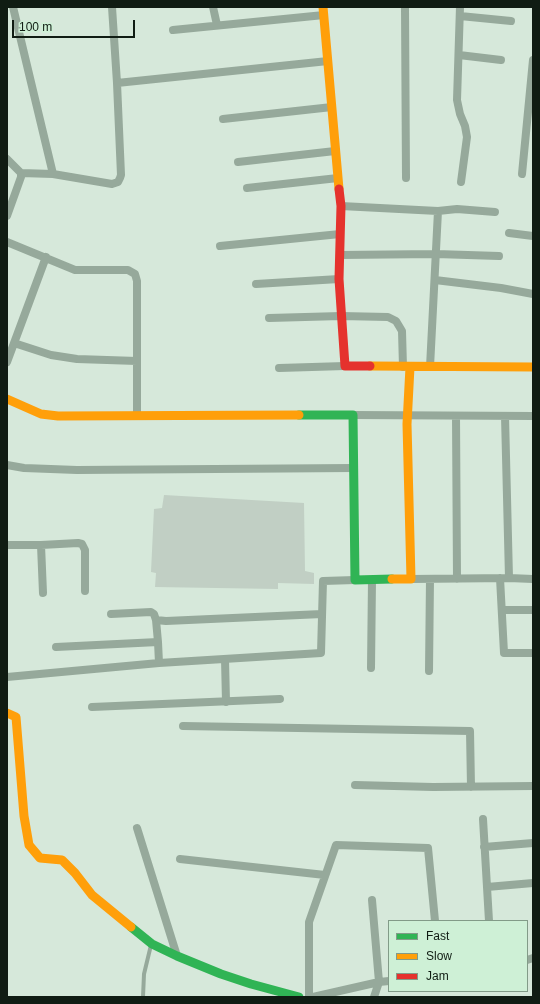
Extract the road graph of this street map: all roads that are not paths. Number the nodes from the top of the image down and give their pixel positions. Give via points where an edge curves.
1 (13, 7) edge
2 (112, 7) edge
3 (213, 7) edge
4 (405, 7) edge
5 (460, 7) edge
6 (323, 11) edge
7 (460, 16) junction
8 (511, 21) dead end
9 (217, 25) junction
10 (173, 30) dead end
11 (459, 55) junction
12 (501, 60) dead end
13 (533, 60) edge
14 (328, 62) junction
15 (117, 84) junction
16 (332, 107) junction
17 (223, 119) dead end
18 (334, 151) junction
19 (7, 159) edge
20 (238, 162) dead end
21 (21, 174) junction
22 (53, 174) junction
23 (522, 174) dead end
24 (338, 178) junction
25 (406, 178) dead end
26 (461, 182) dead end
27 (247, 188) dead end
28 (340, 206) junction
29 (438, 211) junction
30 (495, 212) dead end
31 (7, 216) edge
32 (509, 233) dead end
33 (340, 234) junction
34 (533, 236) edge
35 (7, 242) edge
36 (220, 246) dead end
37 (436, 254) junction
38 (340, 255) junction
39 (499, 256) dead end
40 (46, 257) junction
41 (340, 278) junction
42 (435, 280) junction
43 (256, 284) dead end
44 (533, 294) edge
45 (341, 316) junction
46 (269, 318) dead end
47 (14, 343) junction
48 (137, 361) junction
49 (7, 362) edge
50 (345, 366) junction
51 (406, 367) junction
52 (430, 367) junction
53 (533, 367) edge
54 (279, 368) dead end
55 (7, 399) edge
56 (353, 415) junction
57 (137, 416) junction
58 (407, 416) junction
59 (456, 416) junction
60 (505, 416) junction
61 (533, 416) edge
62 (7, 465) edge
63 (354, 468) junction
64 (7, 545) edge
65 (42, 545) junction
66 (500, 578) junction
67 (509, 578) junction
68 (411, 579) junction
69 (430, 579) junction
70 (457, 579) junction
71 (533, 579) edge
72 (355, 580) junction
73 (372, 580) junction
74 (85, 590) dead end
75 (43, 593) dead end
76 (502, 610) junction
77 (533, 610) edge
78 (111, 614) dead end
79 (322, 614) junction
80 (156, 620) junction
81 (158, 642) junction
82 (56, 647) dead end
83 (533, 653) edge
84 (225, 659) junction
85 (159, 664) junction
86 (371, 668) dead end
87 (429, 671) dead end
88 (7, 677) edge
89 (280, 700) dead end
90 (226, 702) junction
91 (92, 707) dead end
92 (7, 712) edge
93 (183, 726) dead end
94 (355, 785) dead end
95 (533, 786) edge
96 (471, 787) junction
97 (484, 819) dead end
98 (137, 828) dead end
99 (533, 843) edge
100 (484, 847) junction
101 (180, 859) dead end
102 (325, 875) junction
103 (533, 883) edge
104 (487, 887) junction
105 (372, 900) dead end
106 (435, 920) edge
107 (489, 920) edge
108 (152, 944) junction
109 (177, 956) junction
110 (388, 981) edge
111 (379, 982) junction
112 (143, 997) edge
113 (299, 997) edge
114 (309, 997) edge
115 (313, 997) edge
116 (374, 997) edge

1 - 22 street
2 - 15 street
3 - 9 street
4 - 25 street
5 - 7 street
6 - 9 street
6 - 14 street
7 - 8 street
7 - 11 street
9 - 10 street
11 - 12 street
11 - 26 street via 457,100 467,137
13 - 23 street
14 - 15 street
14 - 16 street
15 - 22 street via 121,175 118,182 112,184
16 - 17 street
16 - 18 street
18 - 20 street
18 - 24 street
19 - 21 street
21 - 22 street
21 - 31 street
24 - 27 street
24 - 28 street
28 - 29 street
28 - 33 street
29 - 30 street via 457,209
29 - 37 street
32 - 34 street
33 - 36 street
33 - 38 street
35 - 40 street
37 - 38 street
37 - 39 street
37 - 42 street
38 - 41 street
40 - 47 street
40 - 48 street via 75,270 128,270 136,274
41 - 43 street
41 - 45 street
42 - 44 street
42 - 52 street
45 - 46 street
45 - 50 street
45 - 51 street via 382,316 396,322 402,331
47 - 48 street via 64,357
47 - 49 street
48 - 57 street
50 - 51 street
50 - 54 street
51 - 52 street
51 - 58 street
52 - 53 street
55 - 57 street via 41,414
56 - 57 street
56 - 58 street
56 - 63 street
58 - 59 street
58 - 68 street
59 - 60 street
59 - 70 street
60 - 61 street
60 - 67 street
62 - 63 street via 77,470
63 - 72 street
64 - 65 street
65 - 74 street via 82,544 85,550
65 - 75 street
66 - 67 street
66 - 70 street
66 - 76 street
67 - 71 street
68 - 69 street
68 - 73 street
69 - 70 street
69 - 87 street
72 - 73 street
72 - 79 street via 323,581
73 - 86 street
76 - 77 street
76 - 83 street via 504,653
78 - 80 street via 151,612
79 - 80 street
79 - 84 street via 322,653
80 - 81 street
81 - 82 street
81 - 85 street
84 - 85 street
84 - 90 street
85 - 88 street
89 - 90 street
90 - 91 street
92 - 108 street via 16,717 24,816 29,845 40,858 62,860 92,895
93 - 96 street via 470,731
94 - 96 street
95 - 96 street
97 - 100 street
98 - 109 street
99 - 100 street
100 - 104 street
101 - 102 street
102 - 106 street via 336,845 428,848
102 - 114 street via 309,922
103 - 104 street
104 - 107 street
105 - 111 street
108 - 109 street
108 - 112 lane via 144,974
109 - 113 street via 251,984
110 - 111 street
111 - 115 street
111 - 116 street

